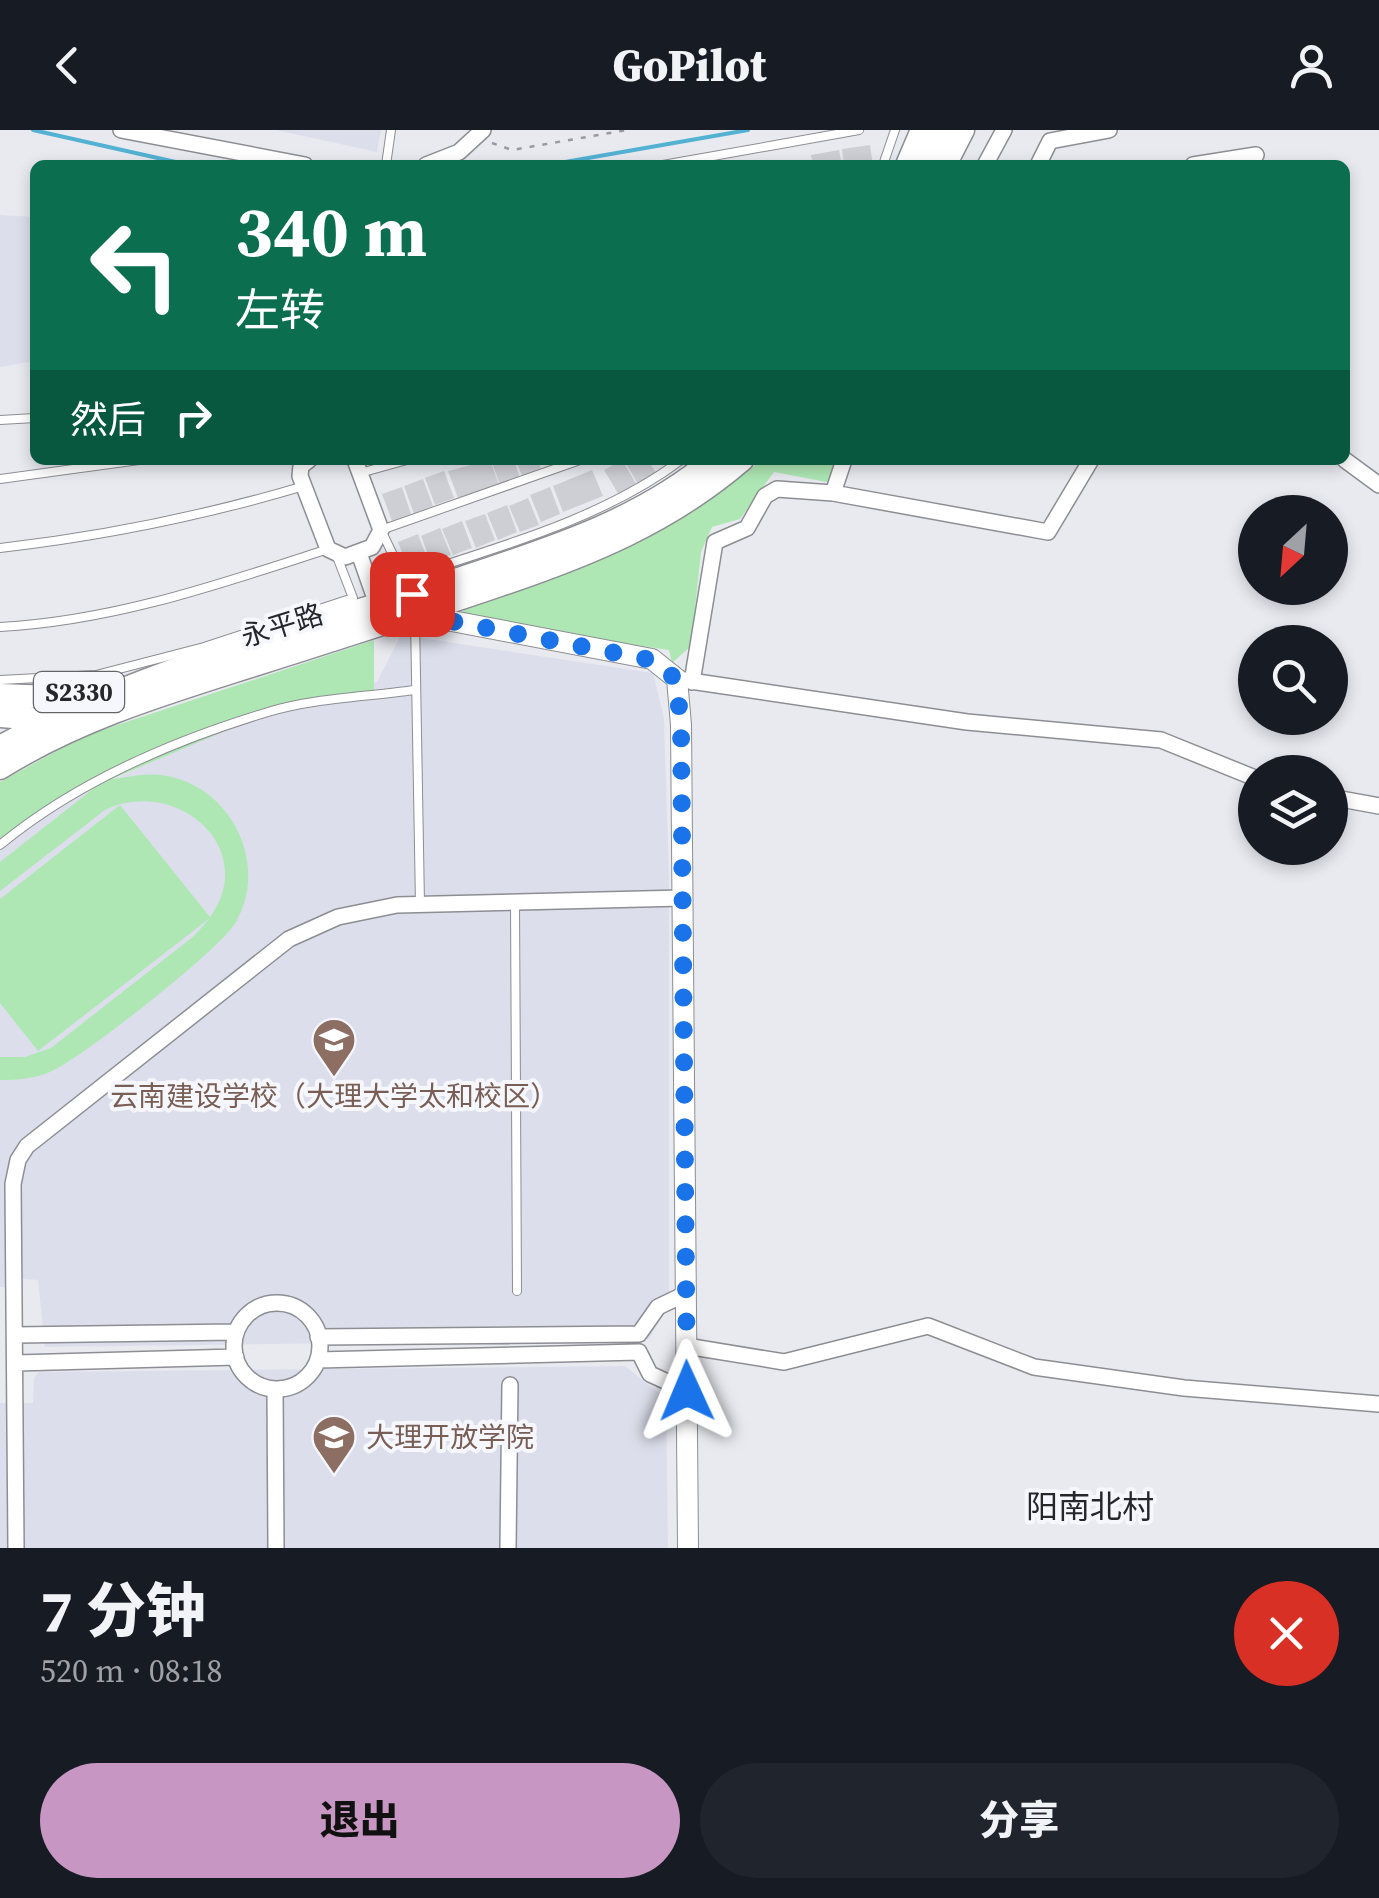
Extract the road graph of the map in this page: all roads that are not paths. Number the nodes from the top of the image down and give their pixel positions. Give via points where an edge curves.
1 (120, 130) edge
2 (392, 130) edge
3 (859, 130) edge
4 (895, 130) edge
5 (922, 130) edge
6 (942, 130) edge
7 (963, 130) edge
8 (1004, 130) edge
9 (1109, 130) edge
10 (480, 133) edge
11 (744, 150) junction
12 (1256, 154) dead end
13 (279, 160) edge
14 (387, 160) edge
15 (439, 160) edge
16 (690, 160) edge
17 (746, 160) edge
18 (885, 160) edge
19 (909, 160) edge
20 (930, 160) edge
21 (948, 160) edge
22 (988, 160) edge
23 (1040, 160) edge
24 (1222, 160) edge
25 (30, 418) edge
26 (0, 420) edge
27 (1350, 464) edge
28 (100, 465) edge
29 (304, 465) edge
30 (566, 465) edge
31 (674, 465) edge
32 (705, 465) edge
33 (735, 465) edge
34 (842, 465) edge
35 (1088, 465) edge
36 (358, 467) edge
37 (0, 478) edge
38 (1379, 485) edge
39 (304, 486) junction
40 (833, 493) junction
41 (381, 530) junction
42 (0, 548) edge
43 (332, 552) junction
44 (358, 552) junction
45 (415, 614) junction
46 (380, 615) junction
47 (0, 627) edge
48 (157, 676) junction
49 (0, 680) edge
50 (684, 680) junction
51 (414, 690) junction
52 (0, 695) edge
53 (109, 713) junction
54 (0, 716) edge
55 (54, 720) junction
56 (0, 747) edge
57 (0, 768) edge
58 (1238, 771) edge
59 (1348, 800) edge
60 (1379, 806) edge
61 (0, 845) edge
62 (682, 898) junction
63 (515, 902) junction
64 (420, 904) junction
65 (517, 1291) dead end
66 (685, 1294) junction
67 (7, 1304) edge
68 (236, 1332) junction
69 (15, 1336) junction
70 (318, 1336) junction
71 (686, 1346) junction
72 (236, 1357) junction
73 (318, 1360) junction
74 (16, 1364) junction
75 (510, 1386) dead end
76 (275, 1389) junction
77 (687, 1391) junction
78 (8, 1394) edge
79 (1379, 1404) edge
80 (16, 1548) edge
81 (276, 1548) edge
82 (508, 1548) edge
83 (688, 1548) edge

1 - 13 street
2 - 14 lane
3 - 11 lane
4 - 18 lane
5 - 19 main road
6 - 20 main road
7 - 21 main road
8 - 22 street
9 - 23 street via 1050,141
10 - 15 street
11 - 16 lane
11 - 17 lane
12 - 24 street
25 - 26 lane
27 - 38 street
28 - 37 lane
29 - 39 street
30 - 41 lane
31 - 41 lane via 608,502 404,578
32 - 46 main road, 永平路 via 579,536
33 - 45 main road, 永平路 via 677,509 603,548
34 - 40 street
35 - 40 street via 1048,532
36 - 41 street
39 - 42 lane via 196,518
39 - 43 street
40 - 50 street via 777,489 765,496 747,528 714,542
41 - 44 street via 372,547
43 - 44 street
43 - 47 lane via 117,612
43 - 49 lane via 353,598 96,675
44 - 46 street
45 - 46 main road, 永平路
45 - 50 street via 652,660
45 - 51 lane
46 - 48 main road, 永平路
46 - 53 main road, 永平路
48 - 52 main road, S2330 via 50,696
48 - 55 main road, 永平路
50 - 58 street via 967,722 1160,740
50 - 62 street
51 - 61 lane via 270,711 128,767 42,811
51 - 64 lane
53 - 55 main road, S2330
53 - 57 main road, 永平路
54 - 55 main road, S2330
55 - 56 main road, 永平路
59 - 60 street
62 - 63 street
62 - 66 street
63 - 64 street
63 - 65 lane
64 - 67 street via 338,917 290,939 27,1146 13,1184
66 - 70 street via 658,1306 639,1334
66 - 71 street
67 - 69 street
68 - 69 street
68 - 70 street via 244,1318 272,1303 304,1312
68 - 72 street
69 - 74 street
70 - 73 street
71 - 77 street
71 - 79 street via 784,1362 928,1326 1015,1364
72 - 74 street
72 - 76 street via 248,1378
73 - 76 street via 296,1386
73 - 77 street via 639,1352 650,1374
74 - 78 street
75 - 82 street
76 - 81 street
77 - 83 street
78 - 80 street

